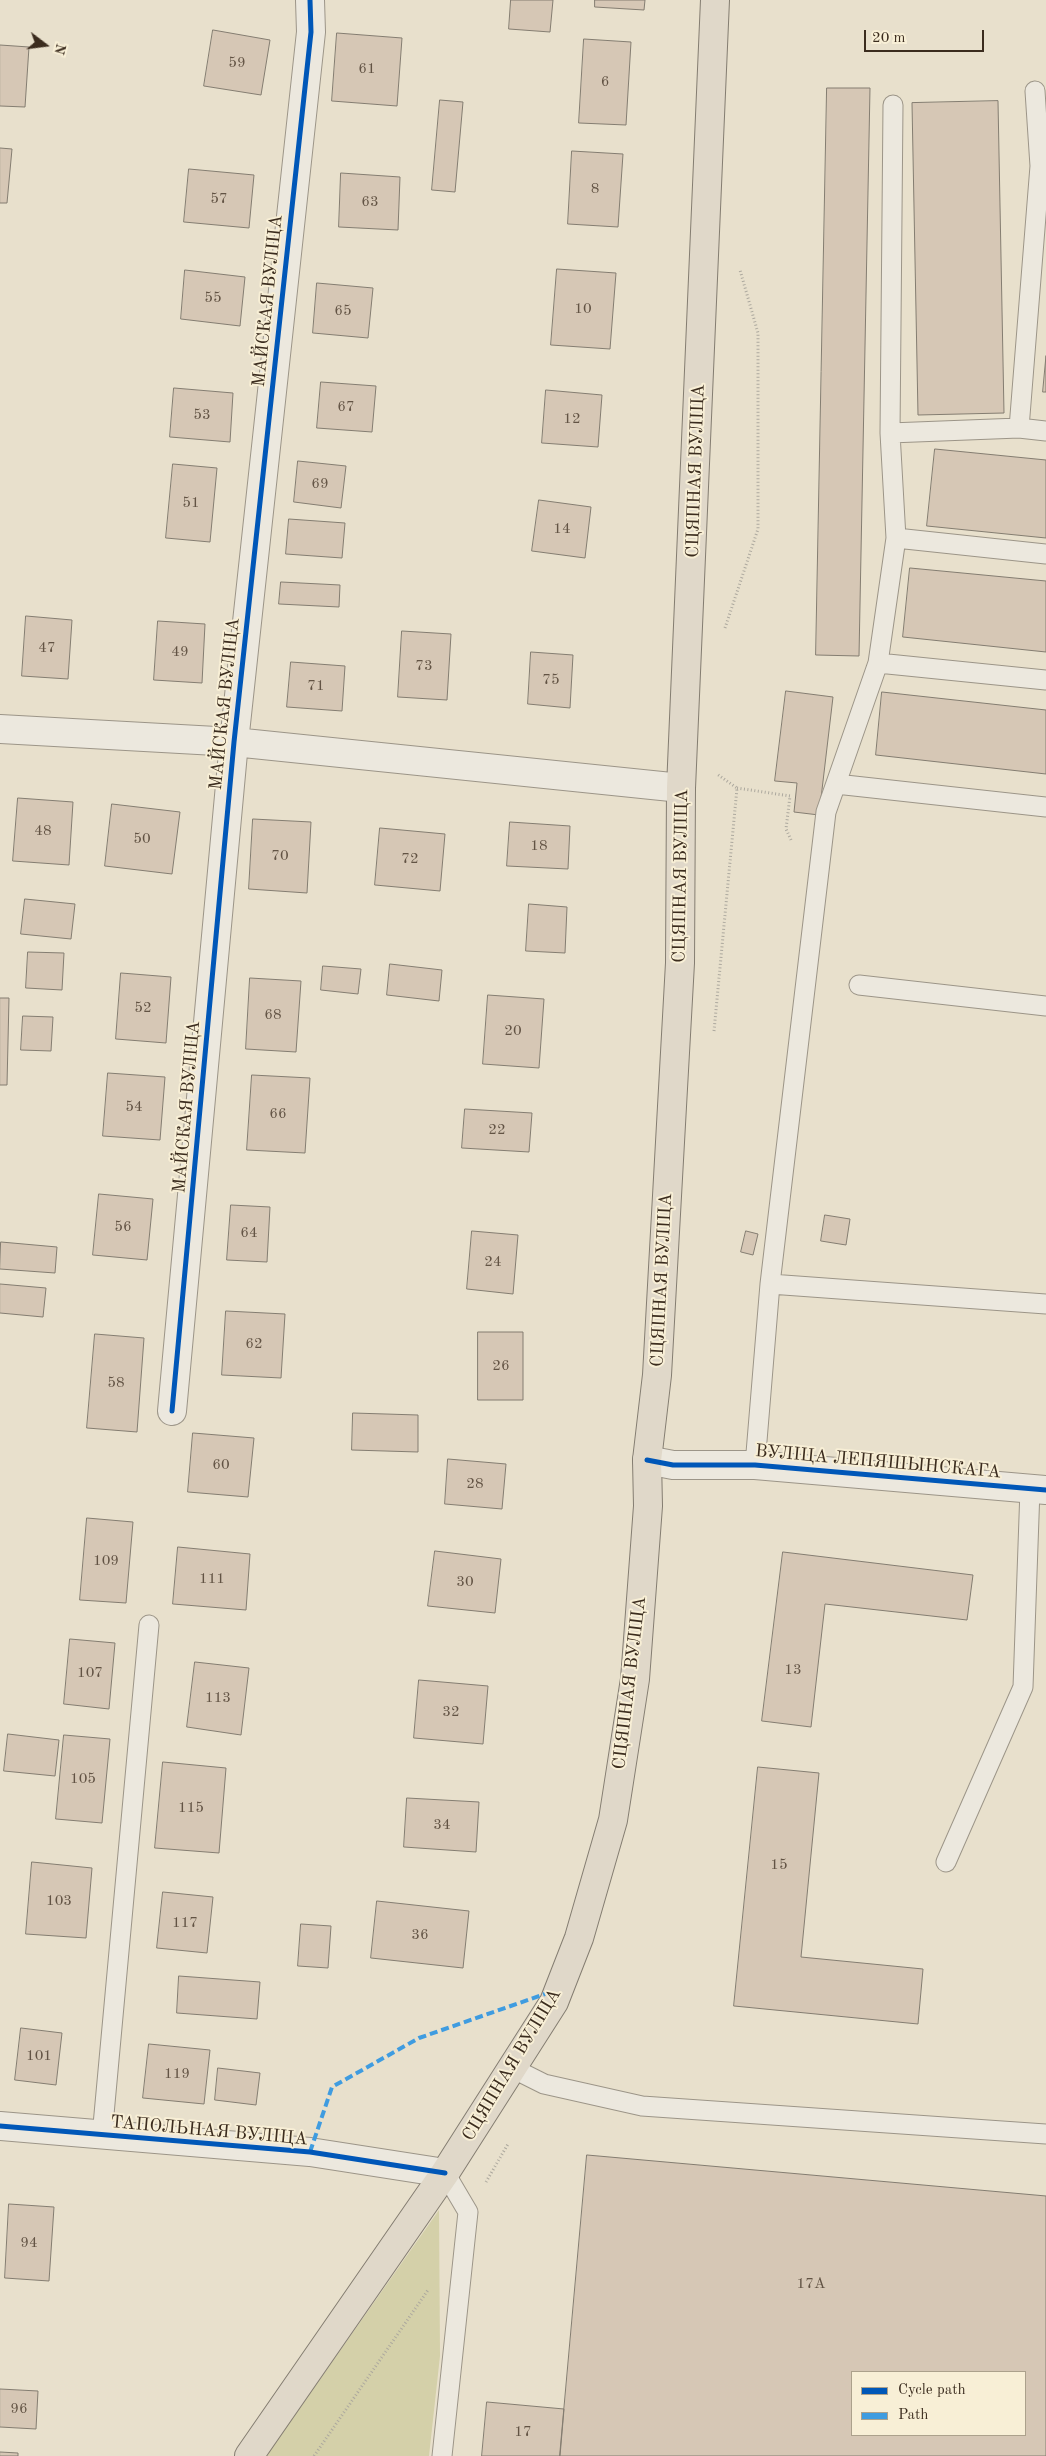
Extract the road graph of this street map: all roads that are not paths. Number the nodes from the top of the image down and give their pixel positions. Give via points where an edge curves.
1 (310, 0) edge
2 (716, 0) edge
3 (1034, 91) dead end
4 (893, 105) dead end
5 (1043, 166) edge
6 (1038, 287) edge
7 (1019, 428) junction
8 (1046, 431) edge
9 (890, 433) junction
10 (896, 538) junction
11 (1046, 554) edge
12 (878, 663) junction
13 (1046, 680) edge
14 (0, 729) edge
15 (234, 742) junction
16 (836, 784) junction
17 (681, 788) junction
18 (1046, 807) edge
19 (859, 985) dead end
20 (1046, 1006) edge
21 (770, 1284) junction
22 (1046, 1304) edge
23 (172, 1411) dead end
24 (647, 1460) junction
25 (755, 1465) junction
26 (1038, 1490) edge
27 (149, 1625) dead end
28 (946, 1862) dead end
29 (512, 2068) junction
30 (0, 2126) edge
31 (1046, 2134) edge
32 (102, 2136) junction
33 (445, 2173) junction
34 (249, 2456) edge
35 (442, 2456) edge

1 - 15 street, МАЙСКАЯ ВУЛІЦА via 311,32
2 - 17 main road, СЦЯПНАЯ ВУЛІЦА
3 - 5 lane
4 - 9 lane
5 - 6 lane
6 - 7 lane
7 - 8 lane
7 - 9 lane
9 - 10 lane
10 - 11 lane
10 - 12 lane
12 - 13 lane
12 - 16 lane
14 - 15 street, МАЙСКАЯ ВУЛІЦА
15 - 17 street, МАЙСКАЯ ВУЛІЦА
15 - 23 street, МАЙСКАЯ ВУЛІЦА
16 - 18 lane
16 - 21 lane via 826,812
17 - 24 main road, СЦЯПНАЯ ВУЛІЦА via 680,963 657,1375
19 - 20 lane
21 - 22 lane
21 - 25 lane
24 - 25 street, ВУЛІЦА ЛЕПЯШЫНСКАГА via 673,1465
24 - 29 main road, СЦЯПНАЯ ВУЛІЦА via 648,1506 634,1679 613,1820 579,1938 554,2002
25 - 26 street, ВУЛІЦА ЛЕПЯШЫНСКАГА
26 - 28 lane via 1023,1687
27 - 32 lane
29 - 31 lane via 544,2084 642,2106
29 - 33 main road, СЦЯПНАЯ ВУЛІЦА
30 - 32 street, ТАПОЛЬНАЯ ВУЛІЦА
32 - 33 street, ТАПОЛЬНАЯ ВУЛІЦА via 310,2152
33 - 34 main road, СЦЯПНАЯ ВУЛІЦА
33 - 35 lane via 468,2212

